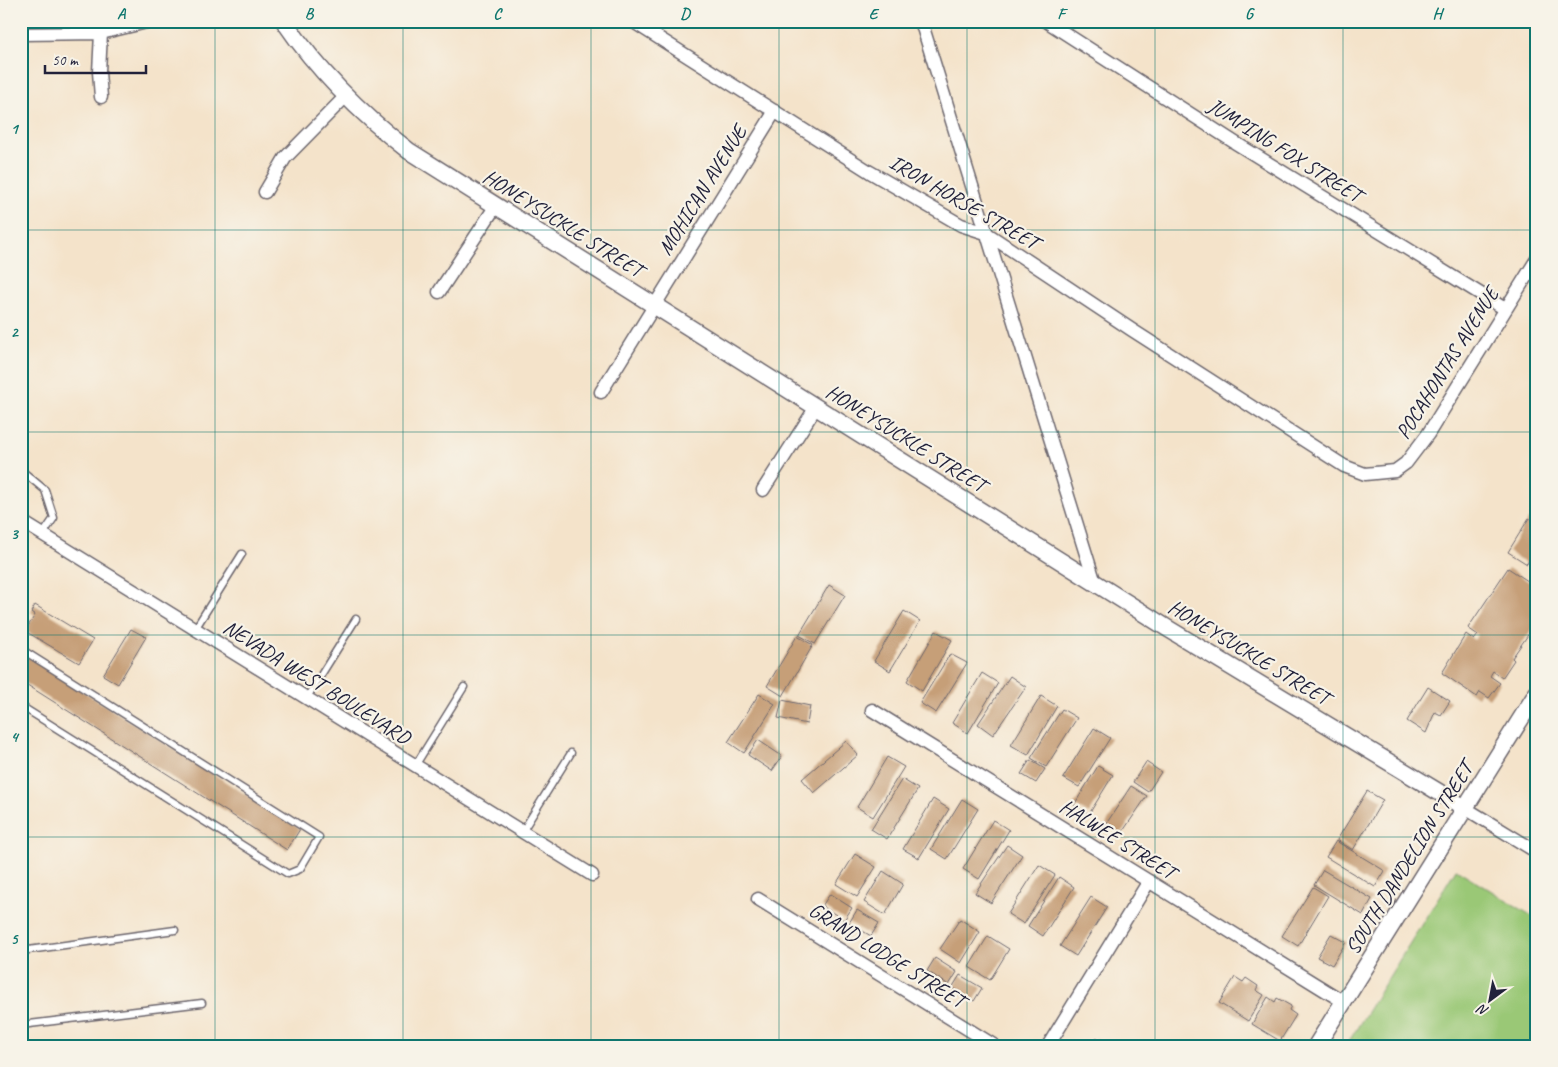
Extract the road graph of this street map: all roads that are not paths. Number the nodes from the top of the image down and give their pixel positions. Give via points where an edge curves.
1 (151, 21) edge
2 (284, 21) edge
3 (632, 21) edge
4 (921, 21) edge
5 (1046, 21) edge
6 (100, 33) junction
7 (21, 34) edge
8 (346, 96) junction
9 (101, 97) dead end
10 (775, 111) junction
11 (265, 192) dead end
12 (495, 206) junction
13 (986, 233) junction
14 (1537, 259) edge
15 (439, 292) dead end
16 (654, 305) junction
17 (1504, 309) junction
18 (600, 392) dead end
19 (816, 407) junction
20 (21, 470) edge
21 (1380, 472) joint
22 (763, 490) dead end
23 (21, 521) edge
24 (42, 534) junction
25 (242, 554) dead end
26 (1094, 580) junction
27 (356, 619) dead end
28 (195, 629) junction
29 (21, 649) edge
30 (464, 687) dead end
31 (1537, 693) edge
32 (306, 699) junction
33 (21, 706) edge
34 (872, 710) dead end
35 (571, 753) dead end
36 (414, 767) junction
37 (1465, 808) junction
38 (521, 833) junction
39 (1537, 852) edge
40 (592, 875) dead end
41 (1149, 881) junction
42 (758, 898) dead end
43 (175, 930) dead end
44 (21, 951) edge
45 (1344, 1002) junction
46 (202, 1003) dead end
47 (21, 1025) edge
48 (995, 1046) edge
49 (1048, 1046) edge
50 (1316, 1046) edge

1 - 6 street
2 - 8 street, HONEYSUCKLE STREET
3 - 10 street, IRON HORSE STREET
4 - 13 street
5 - 17 street, JUMPING FOX STREET
6 - 7 street
6 - 9 street
8 - 11 street via 285,158
8 - 12 street, HONEYSUCKLE STREET via 409,151
10 - 13 street, IRON HORSE STREET via 961,225
10 - 16 street, MOHICAN AVENUE
12 - 15 street
12 - 16 street, HONEYSUCKLE STREET
13 - 21 street, IRON HORSE STREET via 1344,466 1365,474
13 - 26 street
14 - 17 street, POCAHONTAS AVENUE
16 - 18 street, MOHICAN AVENUE
16 - 19 street, HONEYSUCKLE STREET
17 - 21 street, POCAHONTAS AVENUE via 1428,434 1406,463 1395,471
19 - 22 street
19 - 26 street, HONEYSUCKLE STREET
20 - 24 lane via 45,490 54,518
23 - 24 street, NEVADA WEST BOULEVARD
24 - 28 street, NEVADA WEST BOULEVARD
25 - 28 lane
26 - 37 street, HONEYSUCKLE STREET via 1167,628
27 - 32 lane
28 - 32 street, NEVADA WEST BOULEVARD
29 - 33 lane via 319,837 300,869 288,874
30 - 36 lane
31 - 37 street, SOUTH DANDELION STREET
32 - 36 street, NEVADA WEST BOULEVARD
34 - 41 street, HALWEE STREET
35 - 38 lane
36 - 38 street, NEVADA WEST BOULEVARD
37 - 39 street, HONEYSUCKLE STREET
37 - 45 street, SOUTH DANDELION STREET
38 - 40 street, NEVADA WEST BOULEVARD
41 - 45 street, HALWEE STREET
41 - 49 street
42 - 48 street, GRAND LODGE STREET
43 - 44 lane
45 - 50 street, SOUTH DANDELION STREET
46 - 47 lane

